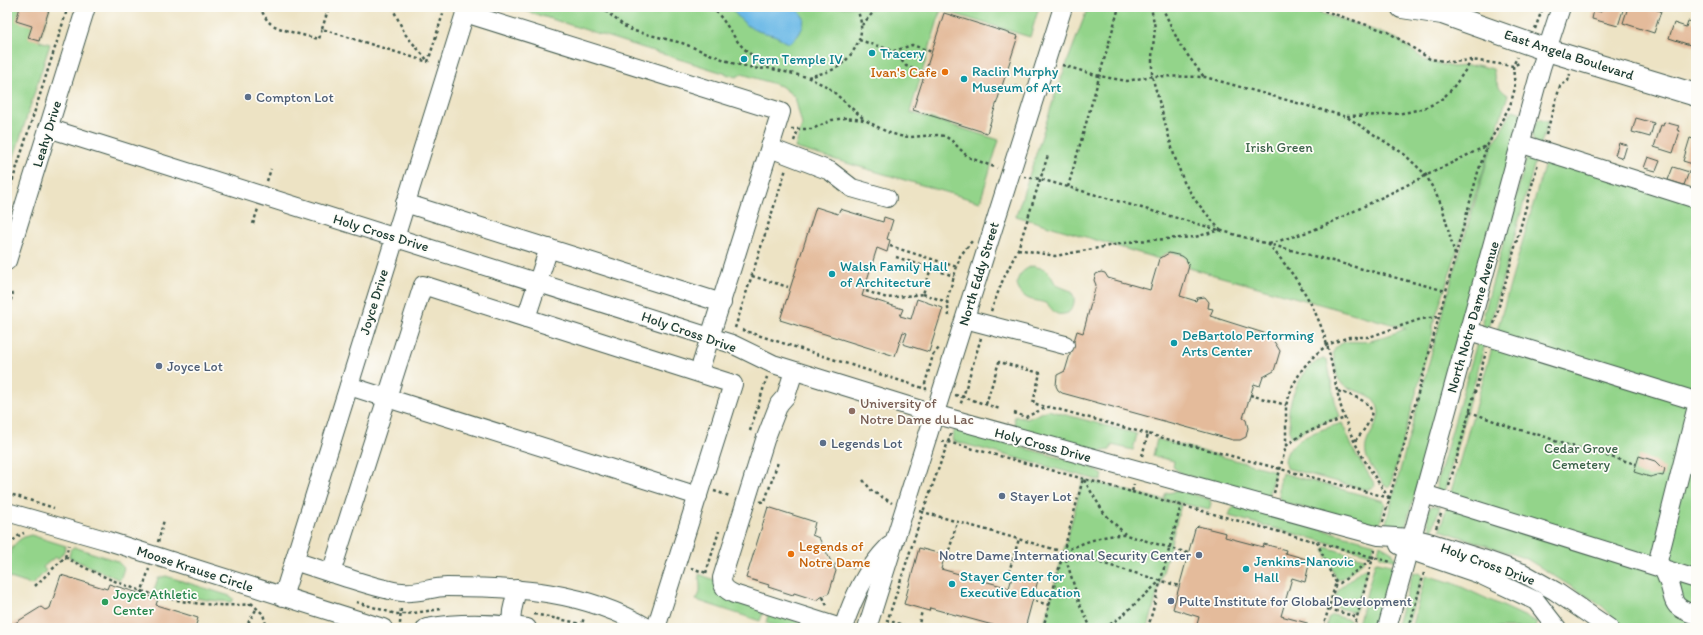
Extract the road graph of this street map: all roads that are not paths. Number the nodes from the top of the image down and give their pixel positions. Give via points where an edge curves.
1 (86, 7) edge
2 (1062, 7) edge
3 (1402, 7) edge
4 (1561, 7) edge
5 (466, 10) edge
6 (1439, 10) edge
7 (1547, 50) junction
8 (1696, 95) edge
9 (48, 128) junction
10 (1522, 144) junction
11 (770, 148) junction
12 (887, 198) dead end
13 (1696, 199) edge
14 (405, 203) junction
15 (394, 237) junction
16 (548, 248) junction
17 (7, 261) edge
18 (538, 282) junction
19 (722, 303) junction
20 (526, 318) junction
21 (957, 319) junction
22 (1469, 331) junction
23 (712, 333) junction
24 (1065, 345) dead end
25 (790, 369) junction
26 (700, 372) junction
27 (348, 386) junction
28 (387, 398) junction
29 (1696, 401) edge
30 (1696, 410) edge
31 (934, 414) junction
32 (704, 493) junction
33 (1424, 494) junction
34 (8, 516) edge
35 (894, 541) junction
36 (1406, 551) junction
37 (294, 561) junction
38 (1662, 569) junction
39 (332, 573) junction
40 (1696, 579) edge
41 (517, 589) junction
42 (283, 597) junction
43 (1696, 615) edge
44 (523, 622) edge
45 (1551, 624) edge
46 (392, 626) edge
47 (426, 628) edge
48 (648, 628) edge
49 (656, 628) edge
50 (842, 628) edge
51 (867, 628) edge
52 (1387, 628) edge
53 (1609, 628) edge

1 - 9 street, Leahy Drive
2 - 21 street, North Eddy Street
3 - 6 main road, East Angela Boulevard
4 - 7 street, North Notre Dame Avenue
5 - 11 street via 782,112
5 - 14 street, Joyce Drive
6 - 7 main road, East Angela Boulevard
7 - 8 main road, East Angela Boulevard
7 - 10 street, North Notre Dame Avenue
9 - 15 street, Holy Cross Drive
9 - 17 street, Leahy Drive
10 - 13 street
10 - 22 street, North Notre Dame Avenue
11 - 12 street via 830,171 852,188
11 - 19 street
14 - 15 street, Joyce Drive
14 - 16 street
15 - 18 street, Holy Cross Drive
15 - 27 street, Joyce Drive
16 - 18 street
16 - 19 street
18 - 20 street
18 - 23 street, Holy Cross Drive
19 - 23 street
20 - 26 street
20 - 28 street via 423,285
21 - 24 street
21 - 31 street, North Eddy Street
22 - 29 street
22 - 33 street, North Notre Dame Avenue
23 - 25 street, Holy Cross Drive via 755,356
23 - 26 street
25 - 31 street, Holy Cross Drive
25 - 50 street via 786,396 778,404 764,440 722,584 734,594
26 - 32 street via 733,384
27 - 28 street
27 - 37 street, Joyce Drive
28 - 32 street
28 - 39 street
30 - 38 street via 1659,551 1658,561
31 - 35 street, North Eddy Street
31 - 36 street, Holy Cross Drive via 1379,536
32 - 49 street
33 - 36 street, North Notre Dame Avenue
33 - 38 street
34 - 42 street, Moose Krause Circle via 104,540
35 - 50 street via 883,552 861,584
35 - 51 street, North Eddy Street
36 - 45 street, Holy Cross Drive via 1501,583 1536,601
36 - 52 street, North Notre Dame Avenue
36 - 53 street, Holy Cross Drive via 1483,559 1523,574 1556,591
37 - 39 street
37 - 42 street, Joyce Drive
38 - 40 street
38 - 43 street via 1668,578 1672,600
39 - 41 street via 402,592 442,587
41 - 44 street via 512,611
41 - 48 street via 554,593 588,603 623,615
42 - 46 street, Moose Krause Circle
44 - 47 street

